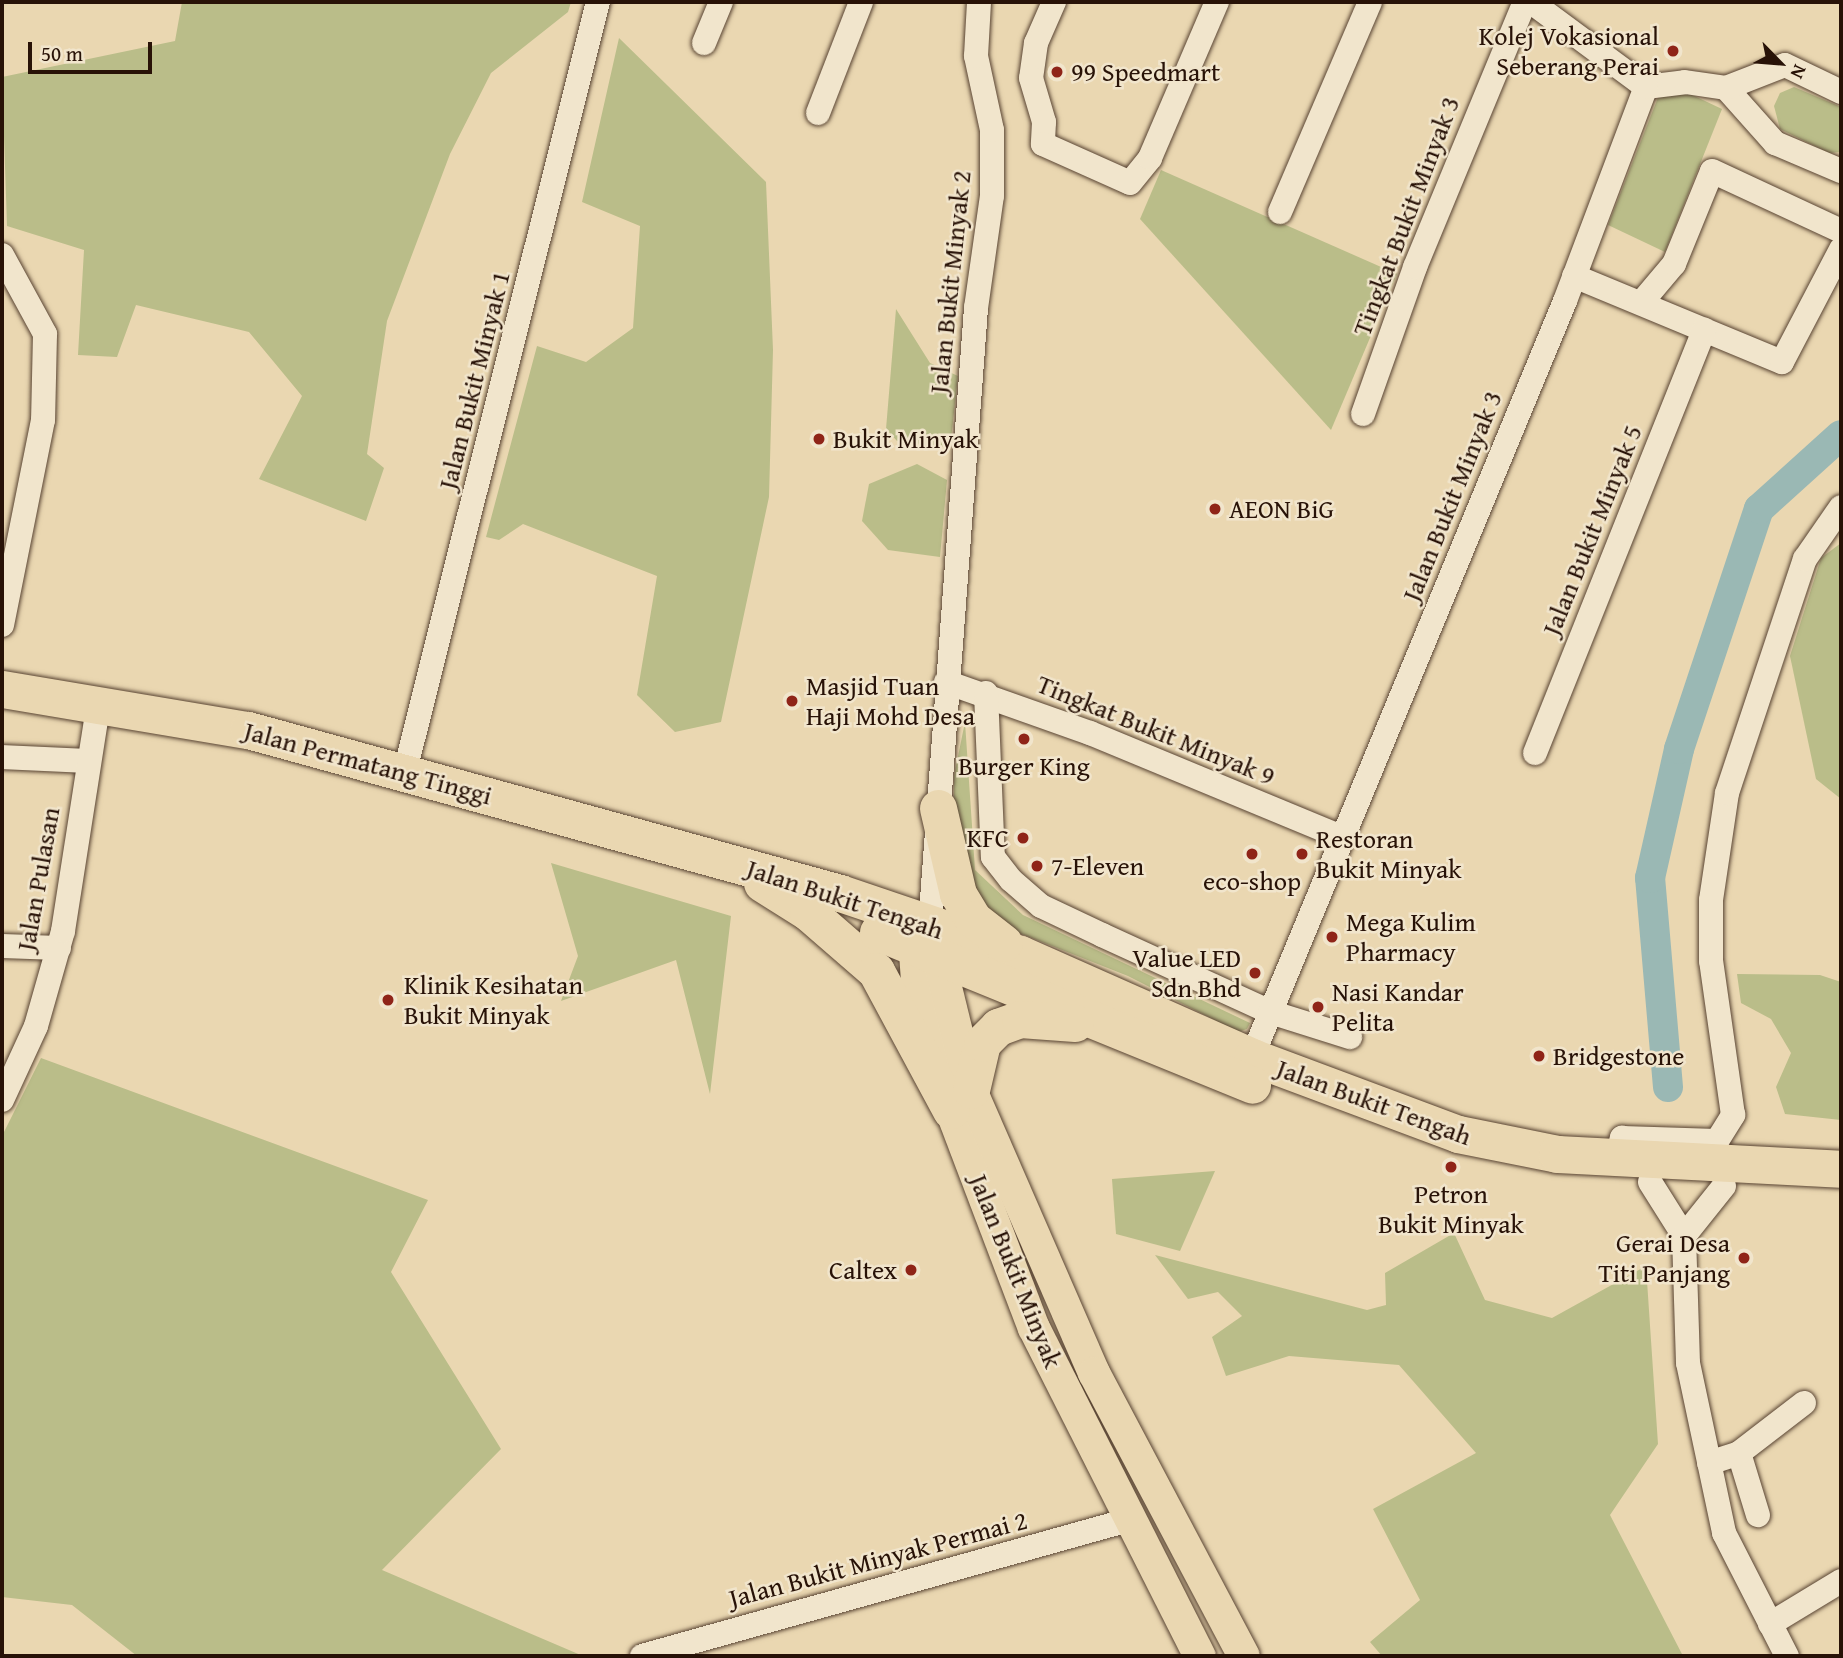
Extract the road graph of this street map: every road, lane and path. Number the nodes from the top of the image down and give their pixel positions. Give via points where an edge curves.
1 (598, 2) edge
2 (721, 2) edge
3 (861, 2) edge
4 (979, 2) edge
5 (1054, 2) edge
6 (1217, 2) edge
7 (1370, 2) edge
8 (1525, 2) edge
9 (1531, 2) edge
10 (704, 43) dead end
11 (1646, 87) junction
12 (1726, 88) junction
13 (1841, 92) edge
14 (818, 113) dead end
15 (1841, 171) edge
16 (1280, 212) dead end
17 (1841, 231) edge
18 (1841, 249) edge
19 (2, 255) edge
20 (1574, 276) junction
21 (1641, 303) junction
22 (1704, 330) junction
23 (1363, 414) dead end
24 (1841, 508) edge
25 (2, 625) edge
26 (946, 682) junction
27 (2, 689) edge
28 (986, 693) junction
29 (99, 701) junction
30 (1535, 753) dead end
31 (2, 757) edge
32 (87, 761) junction
33 (405, 771) junction
34 (938, 808) junction
35 (1343, 838) junction
36 (728, 862) junction
37 (924, 937) junction
38 (2, 946) edge
39 (59, 948) junction
40 (1020, 954) junction
41 (1270, 1012) junction
42 (1114, 1026) junction
43 (1350, 1037) dead end
44 (1252, 1057) junction
45 (2, 1100) edge
46 (961, 1100) junction
47 (1617, 1158) junction
48 (1841, 1169) edge
49 (1650, 1182) junction
50 (1724, 1186) junction
51 (1841, 1190) edge
52 (1684, 1236) junction
53 (1804, 1403) dead end
54 (1739, 1453) junction
55 (1709, 1463) junction
56 (1758, 1515) dead end
57 (1132, 1519) junction
58 (1841, 1581) edge
59 (1770, 1625) junction
60 (642, 1656) edge
61 (1200, 1656) edge
62 (1244, 1656) edge
63 (1787, 1656) edge

1 - 33 street, Jalan Bukit Minyak 1
2 - 10 street
3 - 14 street
4 - 26 street, Jalan Bukit Minyak 2 via 976,56 992,130 992,195 976,309
5 - 6 street via 1036,43 1031,78 1044,122 1043,144 1130,183 1139,177
7 - 16 street
8 - 23 street, Tingkat Bukit Minyak 3 via 1415,267
9 - 11 street
11 - 12 street via 1685,82
11 - 20 street, Jalan Bukit Minyak 3
12 - 13 street via 1785,65
12 - 15 street via 1775,144
17 - 21 street via 1712,172 1674,264
18 - 22 street via 1782,362
19 - 25 street via 45,334 43,420
20 - 21 street
20 - 35 street, Jalan Bukit Minyak 3
21 - 22 street
22 - 30 street, Jalan Bukit Minyak 5
24 - 47 street via 1805,559 1727,793 1711,900 1711,961 1733,1115 1717,1140 1622,1138
26 - 28 street, Tingkat Bukit Minyak 9
26 - 34 street, Jalan Bukit Minyak 2
27 - 29 highway, Jalan Permatang Tinggi
28 - 35 street, Tingkat Bukit Minyak 9
28 - 41 street via 993,857 1011,880 1041,906
29 - 32 street, Jalan Pulasan
29 - 33 highway, Jalan Permatang Tinggi
31 - 32 street
32 - 39 street, Jalan Pulasan
33 - 36 highway, Jalan Permatang Tinggi
34 - 37 street, Jalan Bukit Minyak 2
34 - 40 highway via 958,894 973,919
35 - 41 street, Jalan Bukit Minyak 3
36 - 37 highway, Jalan Bukit Tengah
36 - 46 highway via 808,912 877,971
37 - 40 highway, Jalan Bukit Tengah
37 - 42 highway, Jalan Bukit Tengah
37 - 46 main road, Jalan Bukit Minyak via 918,997
38 - 39 street
39 - 45 street, Jalan Pulasan via 36,1026
40 - 44 highway, Jalan Bukit Tengah
41 - 43 street
41 - 44 street, Jalan Bukit Minyak 3
42 - 46 highway via 1020,1018 998,1027 982,1042
42 - 49 highway, Jalan Bukit Tengah via 1380,1135 1514,1168
44 - 47 highway, Jalan Bukit Tengah via 1458,1135
46 - 57 main road, Jalan Bukit Minyak via 1034,1328
46 - 62 main road, Jalan Bukit Minyak via 1094,1373
47 - 48 highway, Jalan Bukit Tengah
49 - 50 highway, Jalan Bukit Tengah
49 - 52 street
50 - 51 highway, Jalan Bukit Tengah
50 - 52 street
52 - 55 street via 1688,1363
53 - 54 street
54 - 55 street
54 - 56 street
55 - 59 street via 1724,1532
57 - 60 street, Jalan Bukit Minyak Permai 2
57 - 61 main road, Jalan Bukit Minyak
58 - 59 street
59 - 63 street

